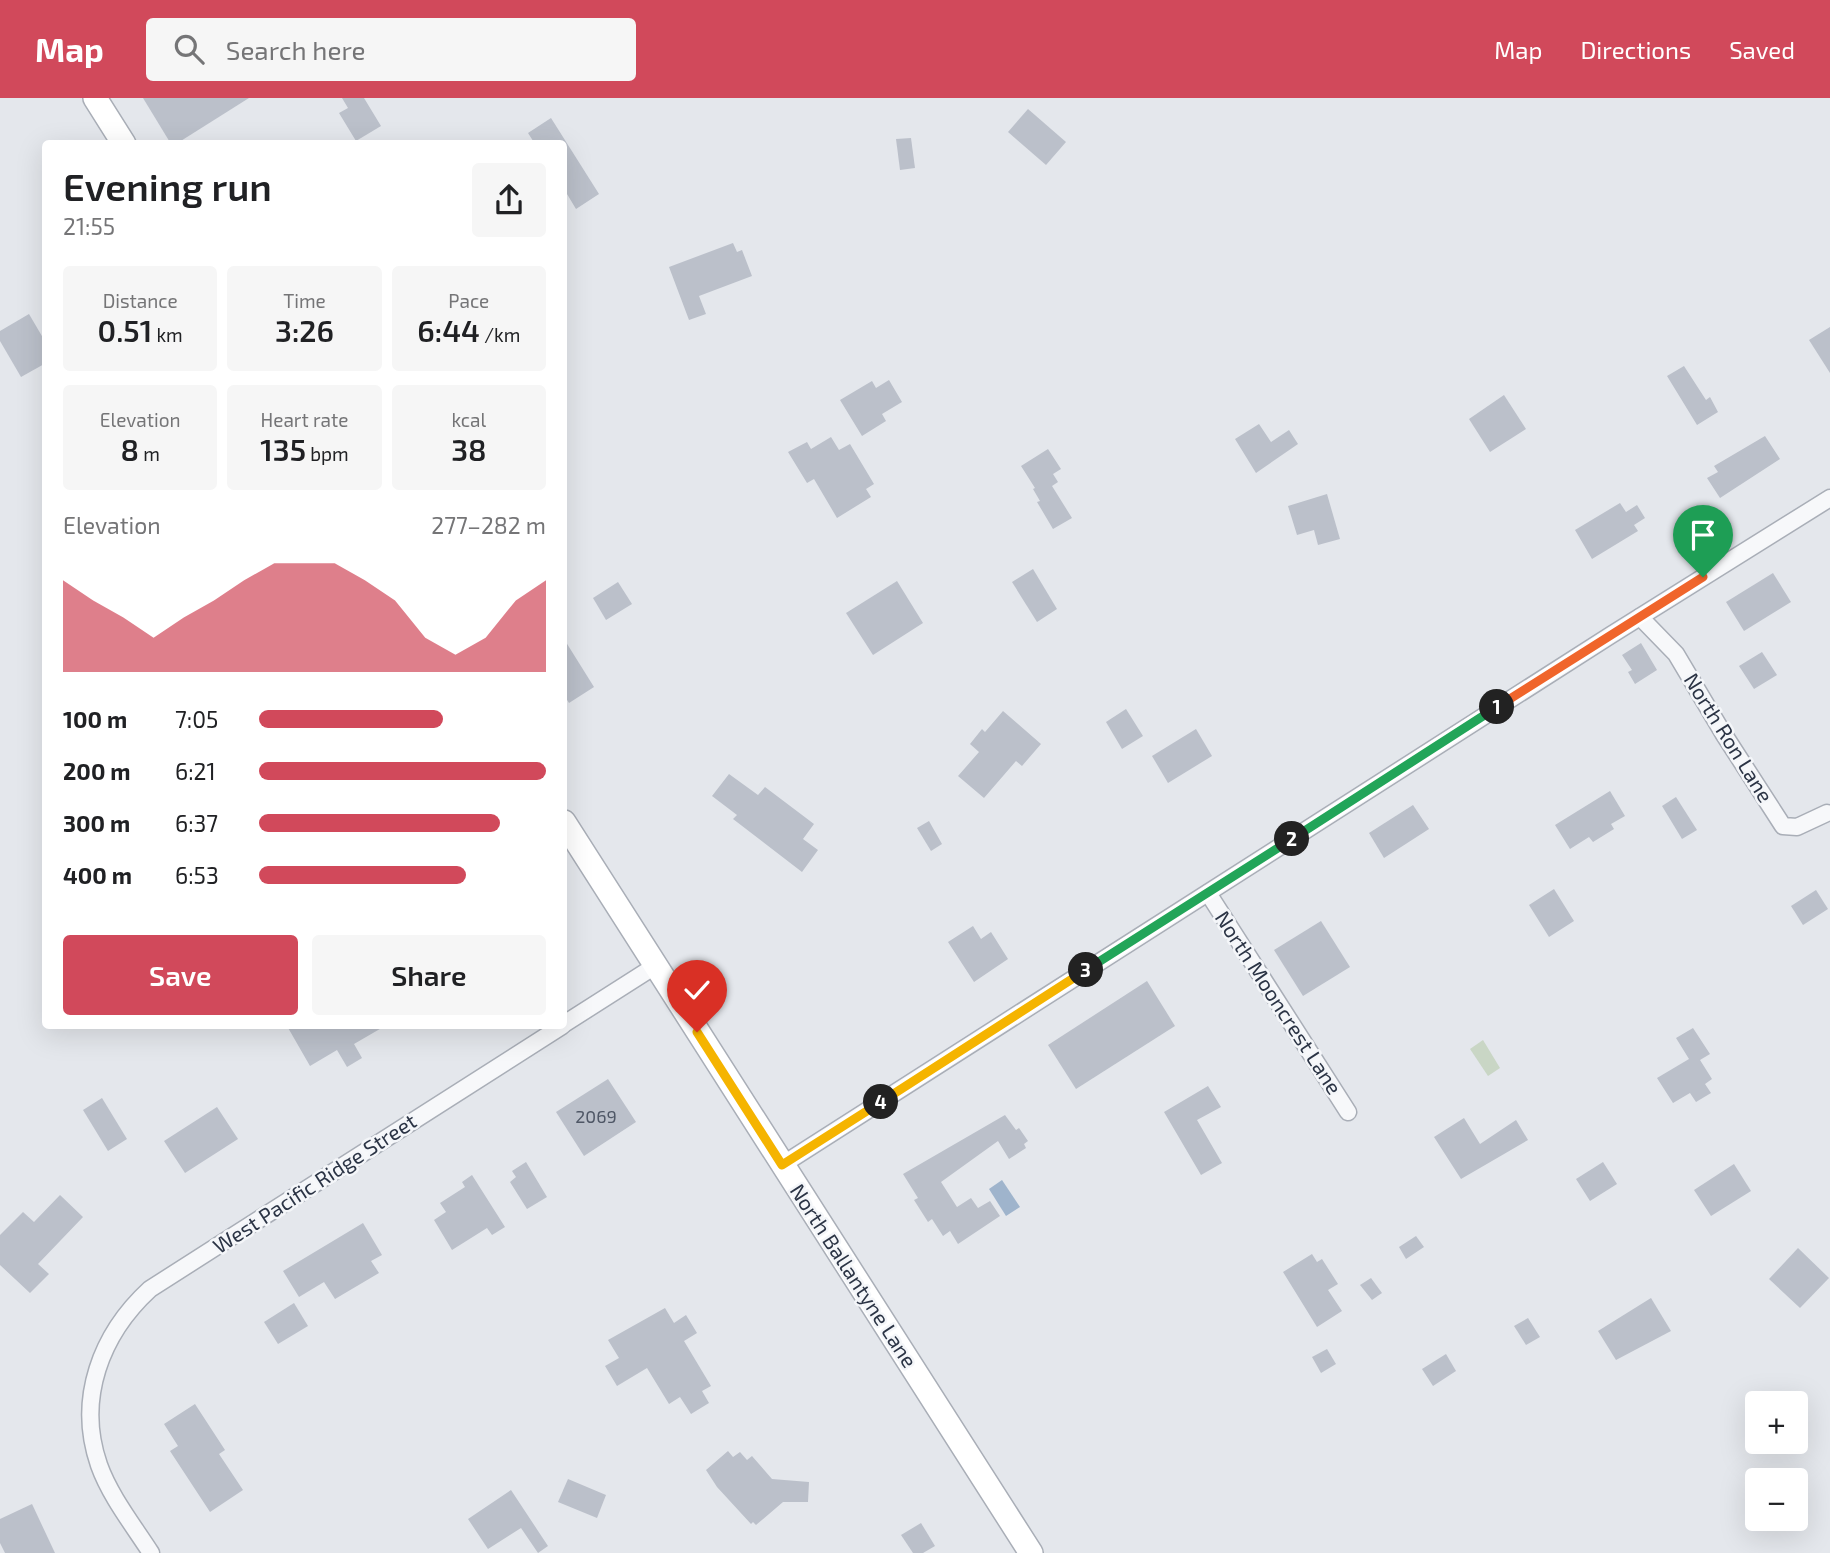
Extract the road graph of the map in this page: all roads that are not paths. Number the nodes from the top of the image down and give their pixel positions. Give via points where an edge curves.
1 (95, 98) edge
2 (121, 140) edge
3 (1830, 498) edge
4 (1640, 617) junction
5 (1828, 813) dead end
6 (567, 827) edge
7 (1208, 893) junction
8 (655, 966) junction
9 (567, 1022) edge
10 (557, 1029) edge
11 (1348, 1112) dead end
12 (782, 1165) junction
13 (151, 1553) edge
14 (1031, 1553) edge

1 - 2 street
3 - 4 street
4 - 5 street, North Ron Lane via 1676,654 1783,826 1797,827
4 - 7 street
6 - 8 street, North Ballantyne Lane
7 - 11 street, North Mooncrest Lane
7 - 12 street
8 - 9 street, West Pacific Ridge Street
8 - 12 street, North Ballantyne Lane
10 - 13 street, West Pacific Ridge Street via 150,1289 117,1325 96,1369 90,1423 109,1487
12 - 14 street, North Ballantyne Lane

